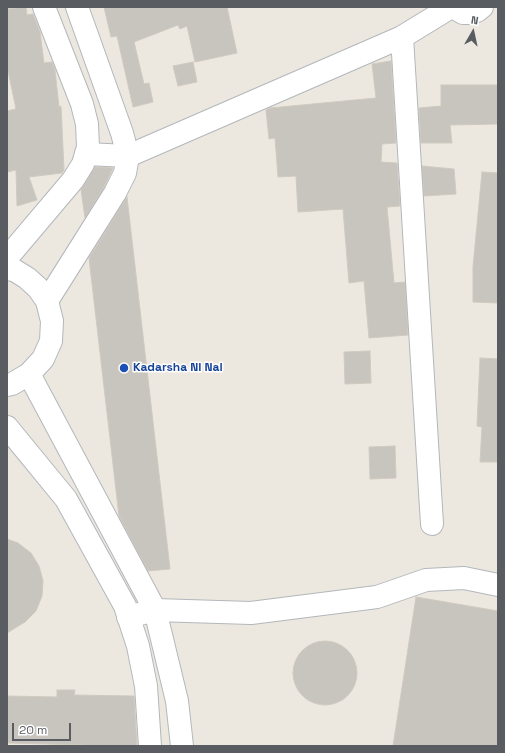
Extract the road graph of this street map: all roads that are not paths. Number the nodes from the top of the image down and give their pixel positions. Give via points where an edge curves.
1 (44, 7) edge
2 (77, 7) edge
3 (452, 7) edge
4 (482, 7) edge
5 (402, 37) junction
6 (86, 154) junction
7 (128, 156) junction
8 (7, 258) edge
9 (7, 269) edge
10 (47, 301) junction
11 (29, 374) junction
12 (7, 385) edge
13 (7, 427) edge
14 (432, 524) dead end
15 (498, 585) edge
16 (155, 610) junction
17 (128, 617) junction
18 (150, 746) edge
19 (182, 746) edge

1 - 6 street via 82,104 87,124
2 - 7 street
3 - 4 street via 463,13 470,13
3 - 5 street
5 - 7 street
5 - 14 street
6 - 7 street
6 - 8 street via 73,180
7 - 10 street via 125,173 115,193
9 - 10 street via 27,278
10 - 11 street via 52,321 51,341 43,359
11 - 12 street
11 - 16 street
13 - 17 street via 66,499
15 - 16 street via 464,578 426,580 377,597 251,614
16 - 17 street
16 - 19 street via 177,701
17 - 18 street via 138,646 146,686

